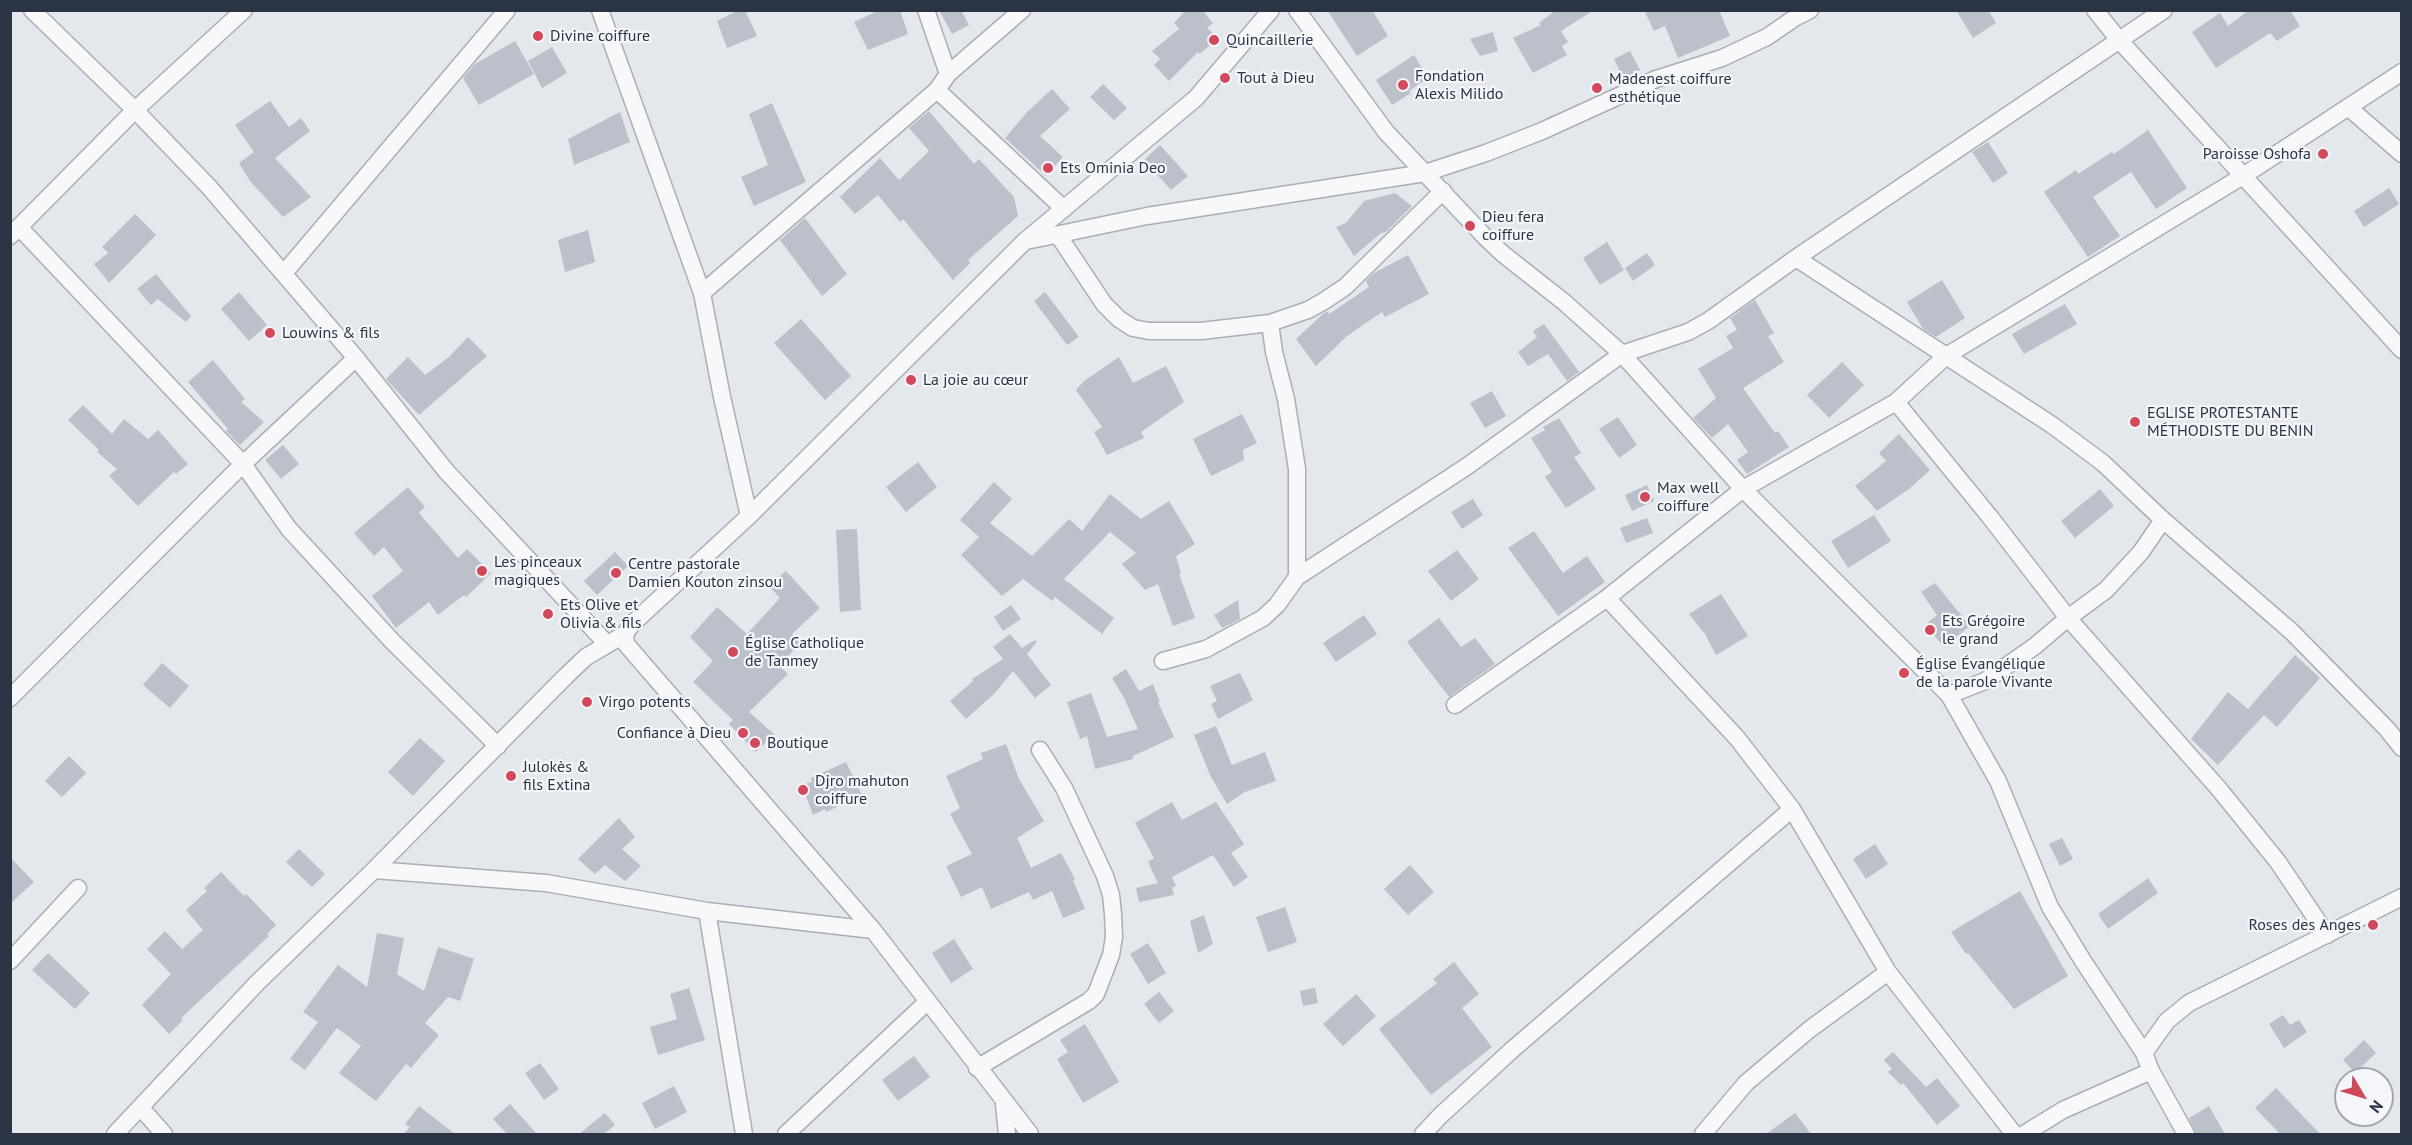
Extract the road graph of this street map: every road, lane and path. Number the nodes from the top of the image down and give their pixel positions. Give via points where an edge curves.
1 (32, 10) edge
2 (244, 10) edge
3 (507, 10) edge
4 (600, 10) edge
5 (926, 10) edge
6 (1022, 10) edge
7 (1270, 10) edge
8 (1297, 10) edge
9 (1810, 10) edge
10 (2095, 10) edge
11 (2164, 10) edge
12 (2119, 40) junction
13 (2402, 72) edge
14 (948, 74) junction
15 (937, 90) junction
16 (2348, 107) junction
17 (135, 110) junction
18 (2402, 154) edge
19 (1425, 173) junction
20 (2243, 176) junction
21 (1443, 191) junction
22 (1064, 208) junction
23 (15, 232) edge
24 (1058, 235) junction
25 (1025, 241) junction
26 (1796, 258) junction
27 (284, 273) junction
28 (702, 293) junction
29 (1270, 323) junction
30 (2402, 350) edge
31 (1622, 354) junction
32 (1946, 356) junction
33 (356, 358) junction
34 (1896, 402) junction
35 (243, 464) junction
36 (1743, 489) junction
37 (749, 516) junction
38 (2163, 520) junction
39 (1297, 577) junction
40 (1607, 598) junction
41 (2068, 618) junction
42 (625, 634) junction
43 (606, 643) junction
44 (1163, 661) dead end
45 (1949, 695) junction
46 (10, 698) edge
47 (1455, 705) dead end
48 (2402, 720) edge
49 (2387, 729) junction
50 (498, 746) junction
51 (2402, 748) edge
52 (1040, 750) dead end
53 (1792, 809) junction
54 (374, 870) junction
55 (78, 888) dead end
56 (2402, 897) edge
57 (707, 911) junction
58 (873, 930) junction
59 (2326, 934) junction
60 (12, 958) edge
61 (1888, 972) junction
62 (927, 1002) junction
63 (2144, 1053) junction
64 (977, 1068) junction
65 (2151, 1071) junction
66 (1004, 1103) junction
67 (141, 1108) junction
68 (115, 1134) edge
69 (164, 1134) edge
70 (744, 1134) edge
71 (786, 1134) edge
72 (1007, 1134) edge
73 (1030, 1134) edge
74 (1423, 1134) edge
75 (1703, 1134) edge
76 (2014, 1134) edge
77 (2024, 1134) edge
78 (2186, 1134) edge

1 - 17 street
2 - 17 street
3 - 27 street
4 - 28 street
5 - 14 street
6 - 14 street
7 - 22 street via 1196,98
8 - 19 street via 1386,132
9 - 19 street via 1767,37 1722,58 1656,79 1542,131
10 - 12 street
11 - 12 street
12 - 20 street
12 - 26 street
13 - 16 street
14 - 15 street
15 - 22 street
15 - 28 street
16 - 18 street
16 - 20 street
17 - 23 street
17 - 27 street
19 - 21 street
19 - 24 street via 1147,216
20 - 30 street
20 - 32 street
21 - 29 street via 1345,287 1308,310
21 - 31 street via 1503,254
22 - 25 street
23 - 35 street
24 - 25 street
24 - 29 street via 1104,304 1133,328 1172,332
25 - 37 street
26 - 31 street via 1708,321 1688,332
26 - 32 street
27 - 33 street
28 - 37 street
29 - 39 street via 1297,469
31 - 36 street
31 - 39 street via 1466,466
32 - 34 street
32 - 38 street via 2103,463
33 - 35 street
33 - 43 street via 446,471
34 - 36 street
34 - 41 street
35 - 46 street
35 - 50 street via 289,529 392,641
36 - 40 street
36 - 45 street
37 - 42 street
38 - 41 street via 2141,552 2106,590
38 - 49 street via 2292,632
39 - 44 street via 1263,618 1206,649
40 - 47 street
40 - 53 street via 1737,738
41 - 45 street via 1985,681
41 - 59 street via 2219,789 2278,862
42 - 43 street
42 - 58 street via 626,644
43 - 50 street via 566,676
45 - 63 street via 1998,781 2050,907
48 - 49 street
49 - 51 street
50 - 54 street
52 - 64 street via 1064,788 1105,876 1113,914 1111,955 1096,994 1089,1001
53 - 61 street
53 - 74 street via 1513,1049
54 - 57 street via 546,883
54 - 67 street via 192,1049
55 - 60 street
56 - 59 street
57 - 58 street
57 - 70 street
58 - 62 street
59 - 63 street via 2189,1003 2167,1021
61 - 75 street via 1810,1029 1746,1083
61 - 76 street
62 - 64 street
62 - 71 street
63 - 65 street
64 - 66 street
65 - 77 street via 2063,1110
65 - 78 street
66 - 72 street
66 - 73 street
67 - 68 street
67 - 69 street

